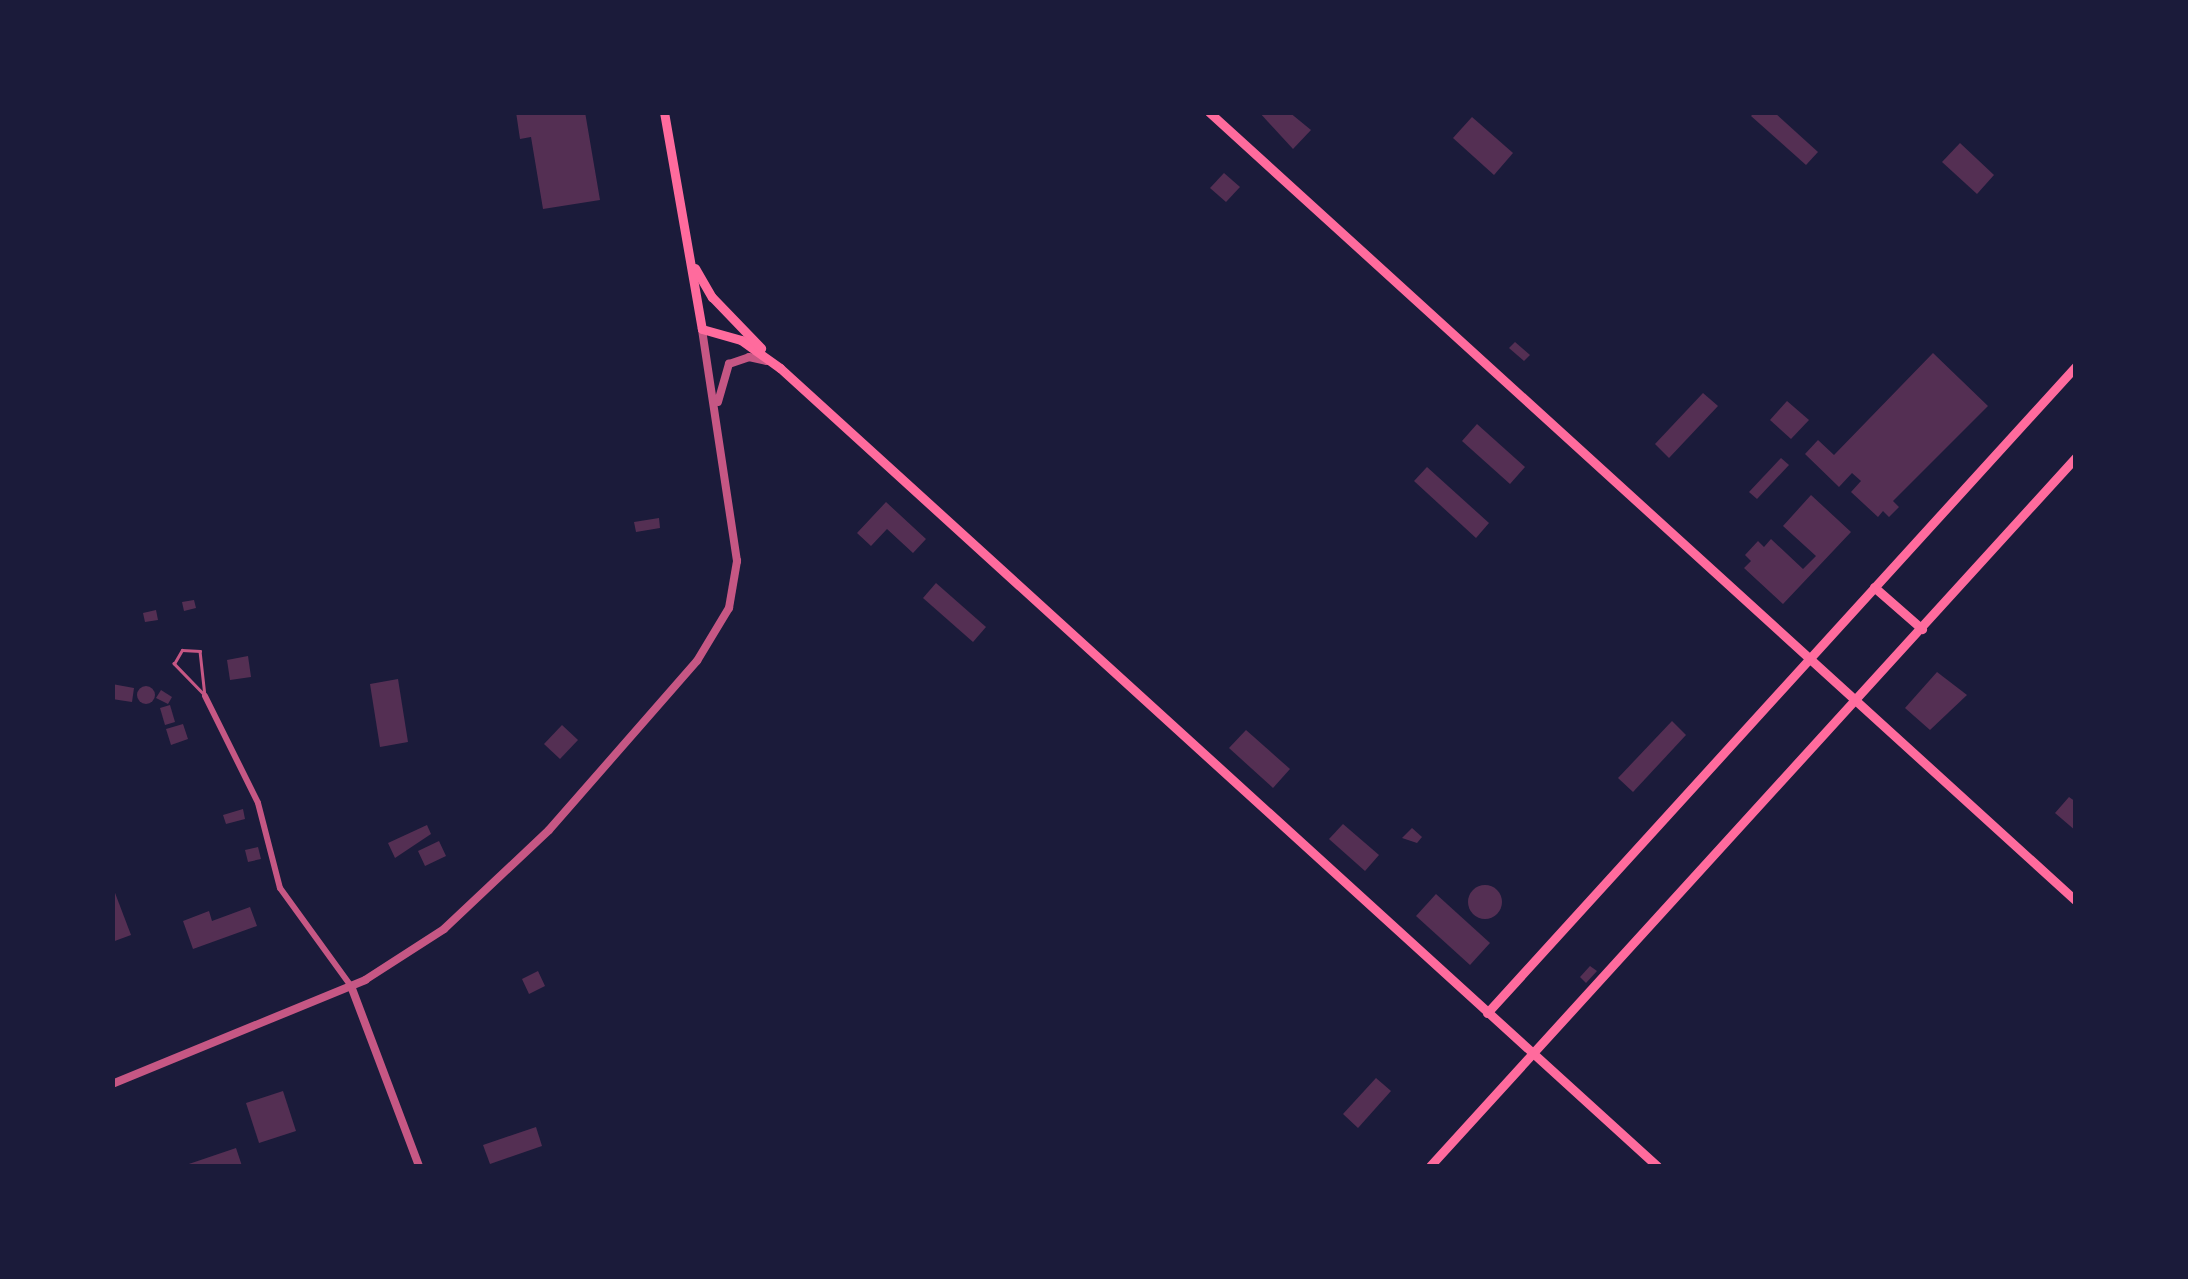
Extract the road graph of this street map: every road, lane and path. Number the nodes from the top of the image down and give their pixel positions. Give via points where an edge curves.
1 (664, 112) edge
2 (1212, 113) edge
3 (689, 256) junction
4 (702, 329) junction
5 (2076, 366) edge
6 (780, 368) junction
7 (716, 412) junction
8 (2076, 456) edge
9 (1874, 587) junction
10 (1922, 629) junction
11 (1806, 660) junction
12 (205, 696) junction
13 (1856, 703) junction
14 (2076, 901) edge
15 (351, 986) junction
16 (1488, 1013) junction
17 (1534, 1055) junction
18 (112, 1084) edge
19 (419, 1166) edge
20 (1430, 1166) edge
21 (1657, 1166) edge

1 - 3 main road
2 - 11 main road
3 - 4 main road
3 - 6 main road via 712,297
4 - 6 main road via 741,340
4 - 7 street
5 - 9 main road
6 - 7 street via 748,357 729,364
6 - 16 main road
7 - 15 street via 737,560 729,608 714,638 497,882 422,944
8 - 10 main road
9 - 10 main road
9 - 11 main road
10 - 13 main road
11 - 13 main road
11 - 16 main road
12 - 12 lane via 200,651 182,650 174,664
12 - 15 street via 254,791 280,888
13 - 14 main road
13 - 17 main road
15 - 18 street
15 - 19 street
16 - 17 main road
17 - 20 main road
17 - 21 main road

